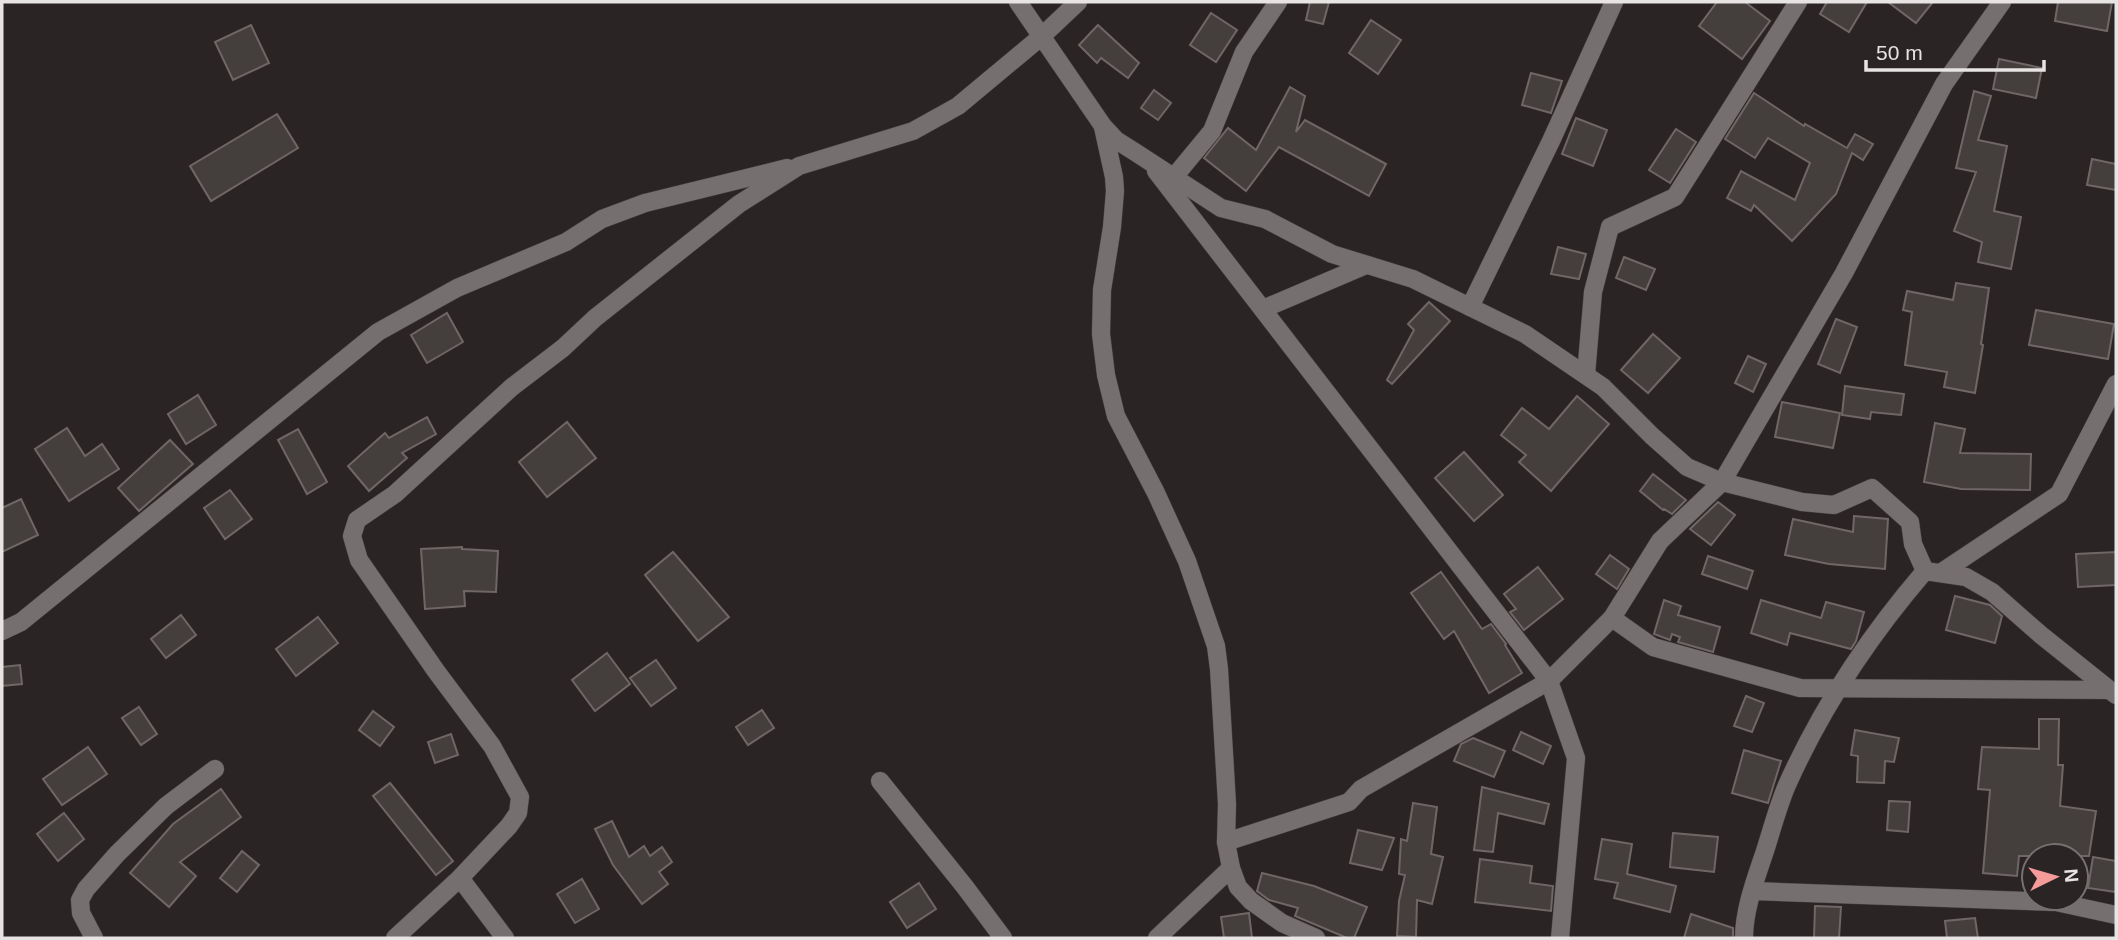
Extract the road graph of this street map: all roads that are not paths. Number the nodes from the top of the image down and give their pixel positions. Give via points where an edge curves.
1 (1018, 2) edge
2 (1078, 2) edge
3 (1278, 2) edge
4 (1614, 2) edge
5 (1798, 2) edge
6 (2002, 2) edge
7 (1042, 36) junction
8 (1103, 126) junction
9 (1148, 160) junction
10 (799, 166) junction
11 (1174, 177) junction
12 (1366, 265) junction
13 (1470, 307) junction
14 (1263, 309) junction
15 (1586, 375) junction
16 (2116, 384) edge
17 (1722, 482) junction
18 (1933, 572) junction
19 (1612, 618) junction
20 (2, 631) edge
21 (1549, 681) junction
22 (1838, 689) junction
23 (2112, 693) edge
24 (215, 769) dead end
25 (880, 781) dead end
26 (1226, 842) junction
27 (1231, 868) junction
28 (460, 878) junction
29 (1753, 891) junction
30 (2116, 915) edge
31 (94, 938) edge
32 (395, 938) edge
33 (505, 938) edge
34 (1003, 938) edge
35 (1157, 938) edge
36 (1316, 938) edge
37 (1560, 938) edge
38 (1744, 938) edge

1 - 7 street
2 - 7 street
3 - 11 street via 1244,52 1212,131
4 - 13 street
5 - 15 street via 1675,197 1610,227 1593,292
6 - 17 street via 1944,84 1844,273
7 - 8 street
7 - 10 street via 958,106 913,131
8 - 9 street
8 - 26 street via 1115,191 1102,290 1106,375 1116,416 1187,561 1216,646
9 - 11 street
9 - 14 street
10 - 20 street via 645,203 602,219 566,242 457,288 378,332 20,622
10 - 28 street via 739,204 595,318 395,494 358,520 352,536 359,560 492,746 520,797 518,813 509,826
11 - 12 street via 1221,208 1265,219 1332,254
12 - 13 street via 1413,279
12 - 14 street
13 - 15 street via 1525,334
14 - 21 street
15 - 17 street via 1688,467
16 - 18 street via 2059,494
17 - 18 street via 1834,505 1872,488 1910,522 1913,544
17 - 19 street via 1660,541
18 - 22 street via 1888,613
18 - 23 street via 1966,577 1993,592
19 - 21 street
19 - 22 street via 1653,647 1800,688
21 - 26 street via 1360,789 1349,802
21 - 37 street via 1576,758
22 - 23 street
22 - 29 street via 1786,787
24 - 31 street via 166,806 86,889 80,900 81,914
25 - 34 street
26 - 27 street
27 - 35 street
27 - 36 street via 1238,887 1251,901 1282,923
28 - 32 street
28 - 33 street
29 - 30 street via 2056,902
29 - 38 street

